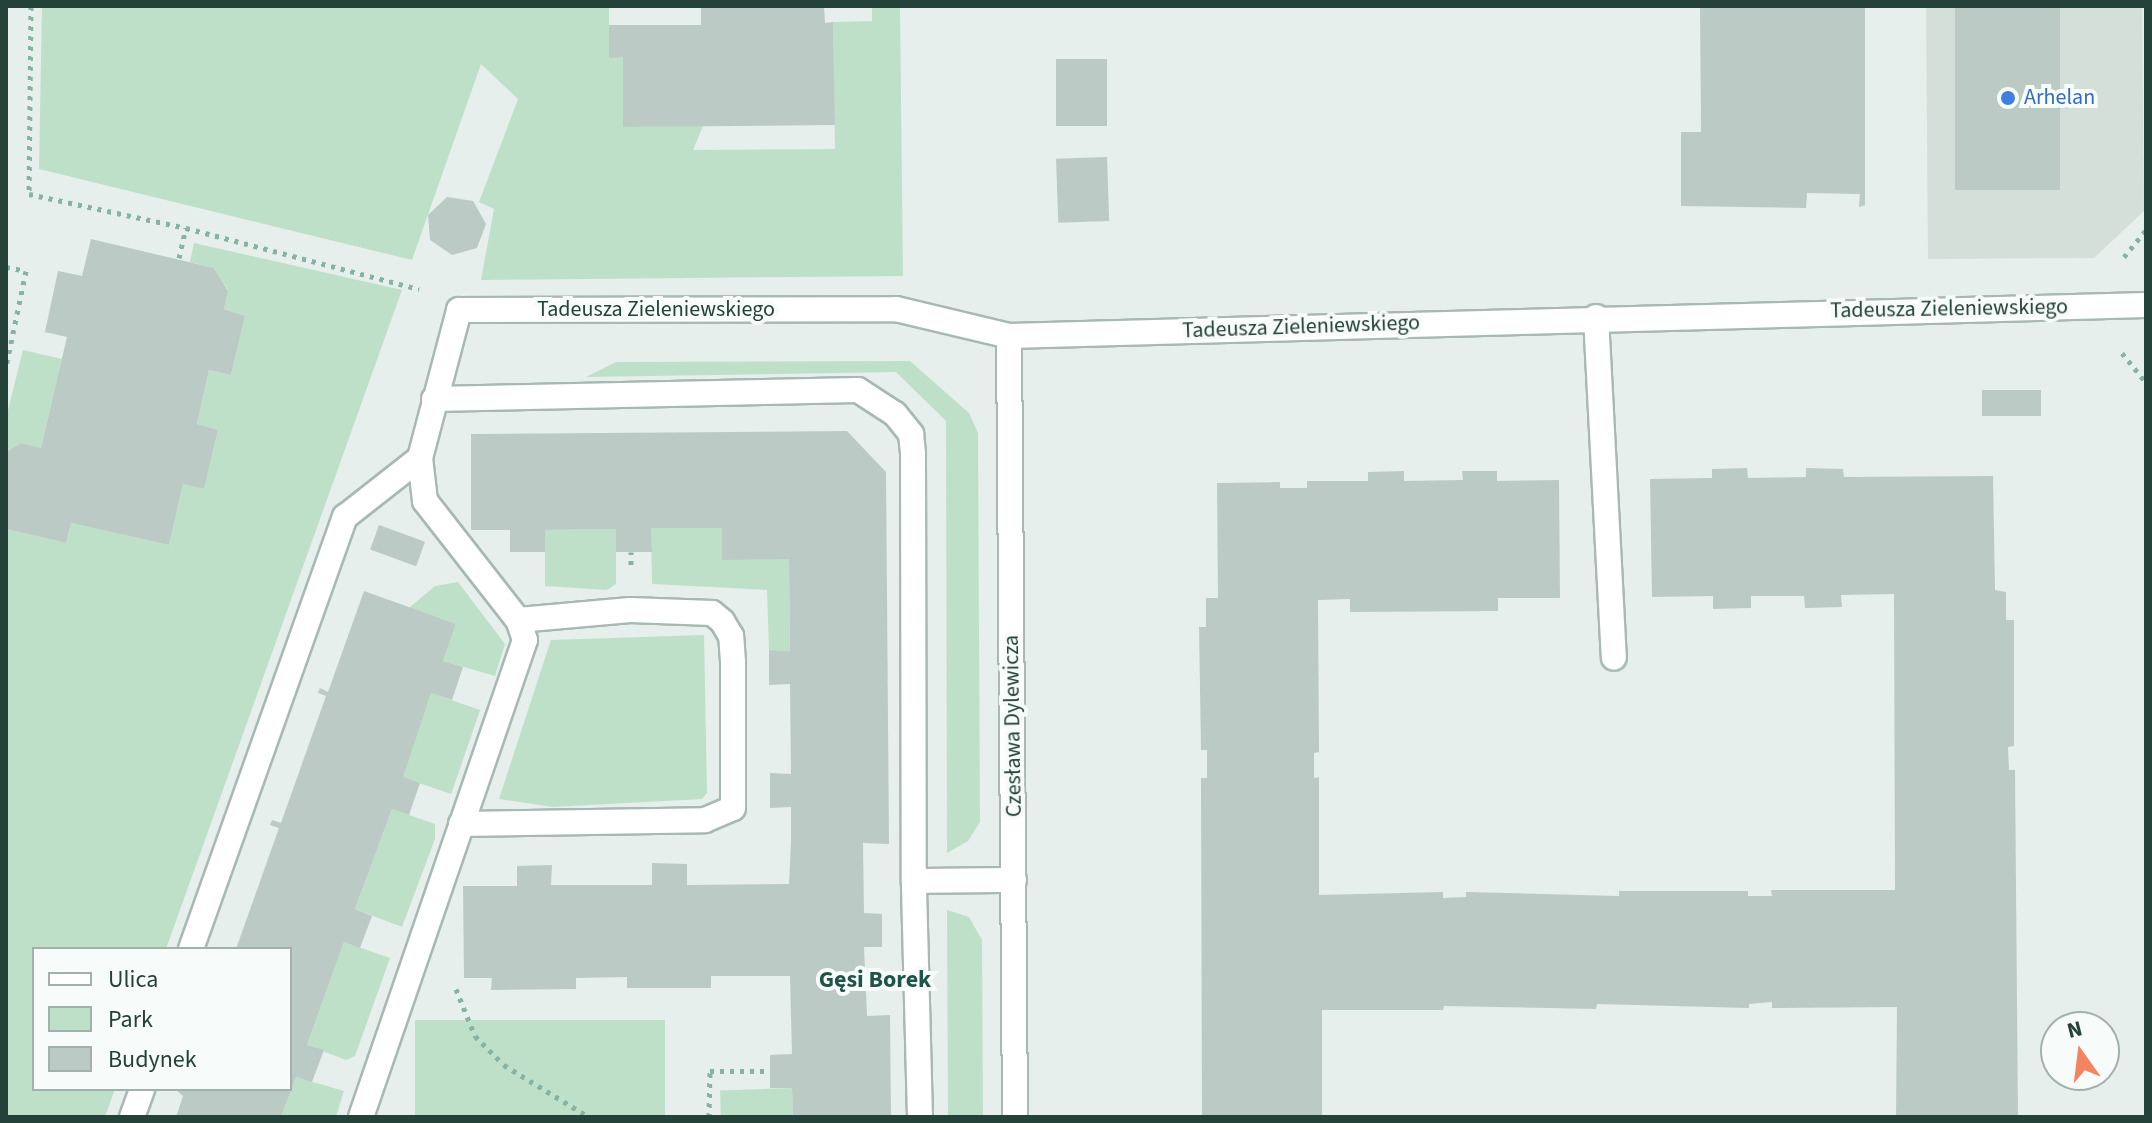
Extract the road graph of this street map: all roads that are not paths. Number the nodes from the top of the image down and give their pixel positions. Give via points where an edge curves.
1 (2146, 305) edge
2 (1596, 317) junction
3 (1009, 336) junction
4 (434, 399) junction
5 (420, 458) junction
6 (518, 620) junction
7 (1614, 658) dead end
8 (461, 824) junction
9 (1014, 880) junction
10 (914, 881) junction
11 (192, 947) edge
12 (141, 1091) edge
13 (132, 1117) edge
14 (361, 1117) edge
15 (920, 1117) edge
16 (1015, 1117) edge

1 - 2 street, Tadeusza Zieleniewskiego
2 - 3 street, Tadeusza Zieleniewskiego
2 - 7 street
3 - 4 street, Tadeusza Zieleniewskiego via 896,309 459,310
3 - 9 street, Czesława Dylewicza
4 - 5 street
4 - 10 street via 858,390 895,414 911,434 913,454
5 - 6 street via 425,501 441,528
5 - 11 street via 345,517
6 - 8 street via 525,640
6 - 8 street via 630,610 712,613 722,621 731,636 733,662 733,808 705,820
8 - 14 street
9 - 10 street
9 - 16 street, Czesława Dylewicza
10 - 15 street
12 - 13 street

